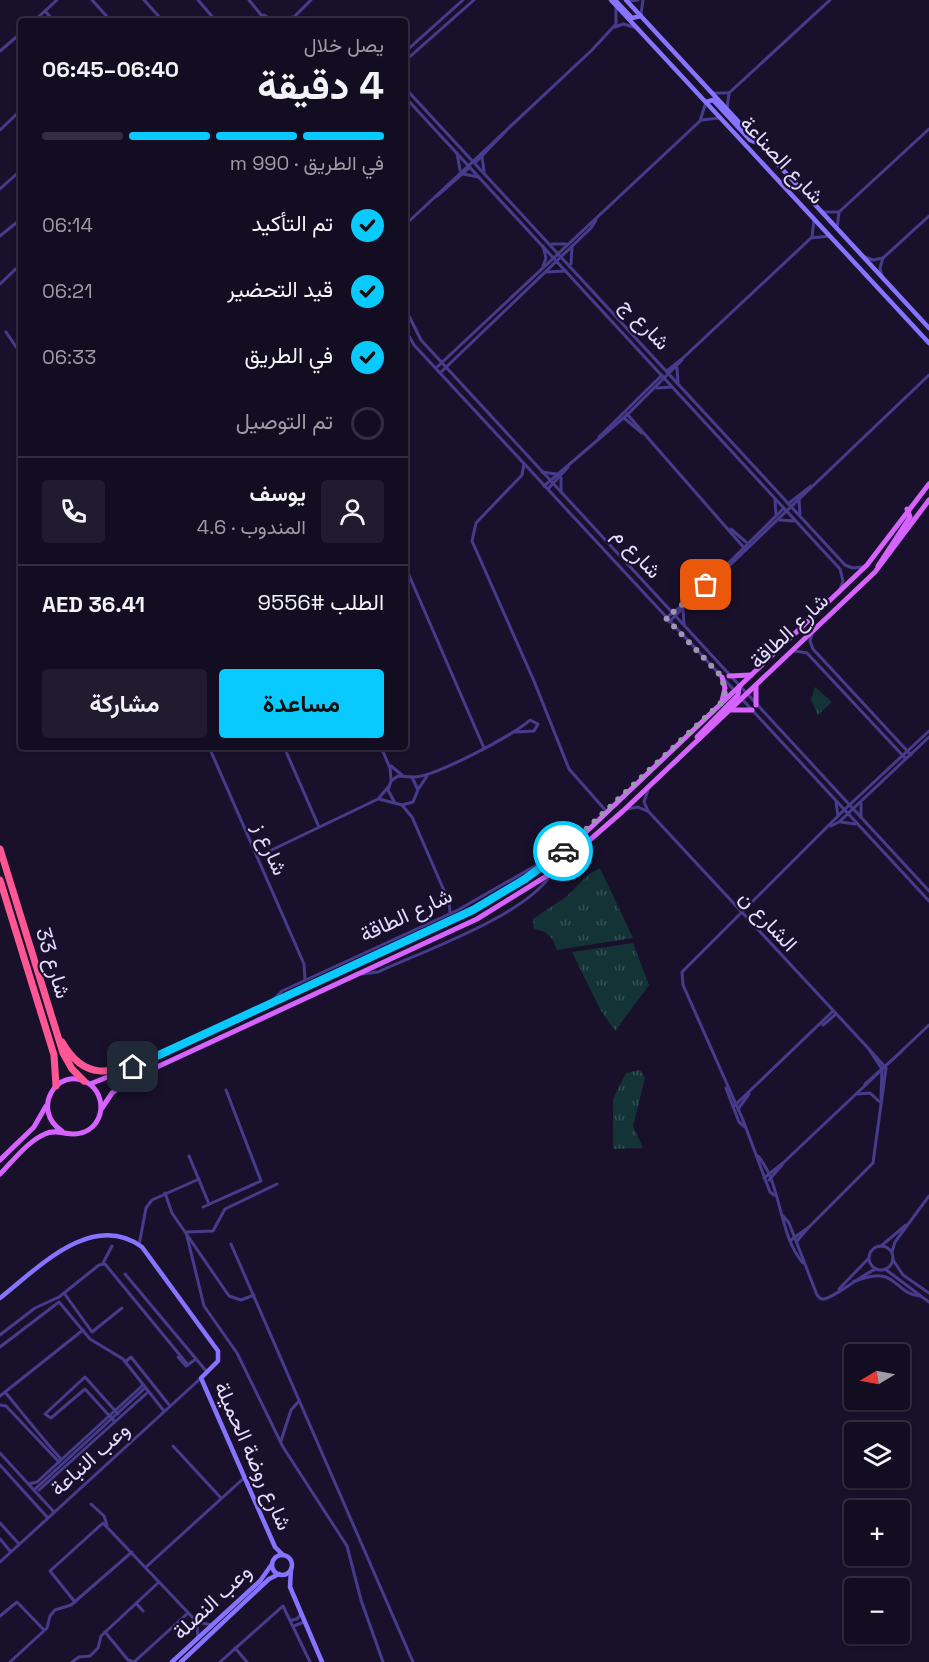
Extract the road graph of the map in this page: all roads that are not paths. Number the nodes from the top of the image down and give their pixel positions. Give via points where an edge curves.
1 (57, 0) edge
2 (92, 0) edge
3 (144, 0) edge
4 (198, 0) edge
5 (249, 0) edge
6 (311, 0) edge
7 (463, 0) edge
8 (474, 0) edge
9 (611, 0) edge
10 (627, 0) edge
11 (638, 0) edge
12 (644, 0) edge
13 (830, 0) edge
14 (616, 3) edge
15 (45, 11) junction
16 (262, 14) junction
17 (641, 15) junction
18 (293, 16) joint
19 (37, 18) edge
20 (51, 18) edge
21 (108, 18) edge
22 (160, 18) edge
23 (213, 18) edge
24 (264, 18) edge
25 (269, 18) edge
26 (289, 18) edge
27 (636, 27) junction
28 (613, 28) junction
29 (18, 36) edge
30 (408, 49) edge
31 (0, 51) edge
32 (408, 58) edge
33 (408, 91) edge
34 (713, 93) junction
35 (729, 93) junction
36 (408, 101) edge
37 (706, 102) junction
38 (727, 109) junction
39 (18, 113) edge
40 (721, 118) junction
41 (700, 121) junction
42 (929, 129) edge
43 (0, 130) edge
44 (760, 144) junction
45 (457, 152) junction
46 (465, 152) junction
47 (481, 154) junction
48 (474, 161) junction
49 (469, 165) junction
50 (18, 173) edge
51 (461, 173) junction
52 (484, 173) junction
53 (480, 177) junction
54 (0, 189) edge
55 (822, 212) junction
56 (839, 212) junction
57 (929, 216) edge
58 (813, 218) junction
59 (18, 221) edge
60 (408, 222) edge
61 (837, 228) junction
62 (0, 236) edge
63 (830, 236) junction
64 (811, 238) junction
65 (549, 242) junction
66 (570, 245) junction
67 (543, 246) junction
68 (560, 254) junction
69 (863, 256) junction
70 (883, 258) junction
71 (555, 259) junction
72 (18, 267) edge
73 (543, 267) junction
74 (573, 268) junction
75 (566, 271) junction
76 (545, 272) junction
77 (883, 278) junction
78 (0, 284) edge
79 (408, 315) edge
80 (929, 328) edge
81 (6, 332) dead end
82 (408, 334) edge
83 (929, 343) edge
84 (18, 350) edge
85 (450, 354) junction
86 (437, 356) junction
87 (455, 357) junction
88 (444, 364) junction
89 (661, 364) junction
90 (675, 366) junction
91 (655, 367) junction
92 (436, 368) junction
93 (667, 370) junction
94 (440, 373) junction
95 (453, 374) junction
96 (670, 374) junction
97 (662, 375) junction
98 (929, 375) edge
99 (665, 379) junction
100 (678, 384) junction
101 (654, 386) junction
102 (673, 387) junction
103 (626, 412) junction
104 (622, 416) junction
105 (724, 432) junction
106 (643, 434) junction
107 (719, 437) junction
108 (524, 464) junction
109 (754, 466) junction
110 (541, 471) junction
111 (749, 471) junction
112 (534, 474) junction
113 (522, 475) junction
114 (559, 475) junction
115 (550, 481) junction
116 (553, 484) junction
117 (929, 484) edge
118 (812, 485) junction
119 (544, 486) junction
120 (548, 490) junction
121 (562, 494) junction
122 (781, 496) junction
123 (796, 496) junction
124 (774, 499) junction
125 (799, 500) junction
126 (929, 500) edge
127 (790, 506) junction
128 (907, 509) junction
129 (785, 510) junction
130 (777, 518) junction
131 (585, 519) junction
132 (802, 519) junction
133 (795, 522) junction
134 (579, 524) junction
135 (729, 528) junction
136 (755, 535) junction
137 (741, 537) junction
138 (736, 538) junction
139 (823, 541) junction
140 (746, 543) junction
141 (819, 545) junction
142 (743, 546) junction
143 (750, 546) junction
144 (746, 550) junction
145 (736, 553) junction
146 (867, 565) junction
147 (723, 569) junction
148 (875, 572) junction
149 (408, 573) edge
150 (641, 579) junction
151 (635, 585) junction
152 (836, 596) junction
153 (664, 604) junction
154 (682, 607) junction
155 (674, 615) junction
156 (666, 618) junction
157 (669, 622) junction
158 (684, 626) junction
159 (813, 631) junction
160 (782, 648) junction
161 (790, 652) junction
162 (752, 674) junction
163 (729, 676) junction
164 (722, 677) junction
165 (757, 684) junction
166 (740, 693) junction
167 (859, 698) junction
168 (853, 704) junction
169 (719, 707) junction
170 (754, 708) junction
171 (727, 712) junction
172 (929, 731) edge
173 (515, 732) junction
174 (929, 737) edge
175 (484, 748) junction
176 (210, 750) edge
177 (285, 750) edge
178 (382, 750) edge
179 (908, 751) junction
180 (684, 752) junction
181 (911, 755) junction
182 (902, 756) junction
183 (906, 759) junction
184 (388, 762) junction
185 (429, 774) junction
186 (403, 775) junction
187 (412, 777) junction
188 (652, 783) junction
189 (390, 784) junction
190 (418, 789) junction
191 (843, 798) junction
192 (378, 799) junction
193 (856, 800) junction
194 (835, 801) junction
195 (862, 801) junction
196 (413, 802) junction
197 (395, 803) junction
198 (402, 805) junction
199 (849, 806) junction
200 (844, 810) junction
201 (853, 810) junction
202 (623, 811) junction
203 (607, 812) junction
204 (648, 812) junction
205 (848, 814) junction
206 (412, 817) junction
207 (838, 817) junction
208 (861, 819) junction
209 (839, 822) junction
210 (858, 825) junction
211 (831, 826) junction
212 (319, 827) junction
213 (0, 849) edge
214 (892, 851) junction
215 (557, 856) junction
216 (887, 856) junction
217 (257, 857) junction
218 (0, 880) edge
219 (922, 883) junction
220 (929, 884) edge
221 (928, 894) edge
222 (929, 901) edge
223 (449, 902) junction
224 (458, 910) junction
225 (449, 914) junction
226 (740, 914) junction
227 (304, 964) junction
228 (315, 976) junction
229 (305, 980) junction
230 (270, 1003) junction
231 (835, 1013) junction
232 (55, 1024) junction
233 (929, 1025) edge
234 (147, 1060) junction
235 (884, 1067) junction
236 (87, 1083) junction
237 (56, 1086) junction
238 (226, 1090) dead end
239 (749, 1094) junction
240 (856, 1095) junction
241 (881, 1103) junction
242 (47, 1105) junction
243 (734, 1105) junction
244 (102, 1108) junction
245 (736, 1110) junction
246 (62, 1131) junction
247 (189, 1156) dead end
248 (0, 1160) edge
249 (0, 1173) edge
250 (199, 1179) junction
251 (767, 1179) junction
252 (277, 1184) dead end
253 (165, 1193) junction
254 (929, 1196) edge
255 (210, 1204) junction
256 (203, 1207) dead end
257 (909, 1222) junction
258 (809, 1227) junction
259 (186, 1232) junction
260 (793, 1238) junction
261 (795, 1243) junction
262 (231, 1244) dead end
263 (139, 1245) junction
264 (112, 1246) dead end
265 (880, 1246) junction
266 (892, 1254) junction
267 (869, 1257) junction
268 (893, 1259) junction
269 (103, 1263) junction
270 (876, 1269) junction
271 (885, 1269) junction
272 (125, 1274) dead end
273 (849, 1284) junction
274 (64, 1293) junction
275 (929, 1293) edge
276 (254, 1295) junction
277 (833, 1296) junction
278 (920, 1296) junction
279 (0, 1298) edge
280 (929, 1302) edge
281 (122, 1308) dead end
282 (83, 1330) junction
283 (0, 1335) edge
284 (0, 1347) edge
285 (178, 1358) dead end
286 (196, 1359) junction
287 (125, 1362) junction
288 (188, 1365) junction
289 (207, 1372) junction
290 (201, 1378) junction
291 (144, 1387) junction
292 (5, 1392) junction
293 (148, 1392) junction
294 (0, 1396) edge
295 (299, 1401) junction
296 (0, 1405) edge
297 (170, 1406) junction
298 (125, 1410) junction
299 (164, 1411) junction
300 (116, 1412) junction
301 (112, 1419) junction
302 (92, 1437) junction
303 (280, 1443) junction
304 (173, 1446) dead end
305 (0, 1453) edge
306 (68, 1456) junction
307 (60, 1461) junction
308 (0, 1466) edge
309 (55, 1473) junction
310 (245, 1477) junction
311 (28, 1484) junction
312 (39, 1490) dead end
313 (34, 1491) junction
314 (221, 1498) junction
315 (91, 1504) dead end
316 (54, 1512) junction
317 (48, 1518) junction
318 (0, 1523) edge
319 (107, 1525) junction
320 (0, 1539) edge
321 (19, 1544) junction
322 (275, 1547) junction
323 (11, 1552) junction
324 (132, 1552) junction
325 (283, 1555) junction
326 (273, 1561) junction
327 (0, 1562) edge
328 (146, 1567) junction
329 (291, 1569) junction
330 (280, 1574) junction
331 (159, 1582) junction
332 (293, 1596) junction
333 (75, 1602) junction
334 (136, 1604) junction
335 (142, 1611) dead end
336 (188, 1613) junction
337 (301, 1614) junction
338 (0, 1616) edge
339 (292, 1620) junction
340 (196, 1622) junction
341 (304, 1622) junction
342 (213, 1625) junction
343 (294, 1626) junction
344 (44, 1630) junction
345 (105, 1632) junction
346 (198, 1639) junction
347 (235, 1648) junction
348 (309, 1661) edge
349 (10, 1662) edge
350 (73, 1662) edge
351 (172, 1662) edge
352 (181, 1662) edge
353 (220, 1662) edge
354 (247, 1662) edge
355 (322, 1662) edge
356 (383, 1662) edge
357 (413, 1662) edge

1 - 15 street
2 - 21 street
3 - 22 street
4 - 23 street
5 - 16 street
6 - 18 street
7 - 30 street
8 - 32 street
9 - 14 street, شارع الصناعة
10 - 11 street
10 - 17 street, شارع الصناعة
12 - 17 street
13 - 35 street
14 - 17 street via 632,18
14 - 27 street, شارع الصناعة
14 - 28 street
15 - 19 street
15 - 20 street
16 - 24 street
16 - 25 street
17 - 34 street, شارع الصناعة
18 - 26 street
27 - 28 street via 622,24
27 - 37 street, شارع الصناعة
28 - 47 street
29 - 31 street
33 - 46 street, شارع ج
34 - 35 street
34 - 38 street, شارع الصناعة
35 - 38 street
36 - 45 street, شارع ج
37 - 40 street, شارع الصناعة
37 - 41 street
37 - 44 street via 712,100 750,140
38 - 44 street, شارع الصناعة
39 - 43 street
40 - 41 street
40 - 58 street, شارع الصناعة
41 - 66 street
42 - 56 street
44 - 55 street, شارع الصناعة
45 - 49 street, شارع ج
45 - 51 street
46 - 47 street
46 - 48 street, شارع ج
47 - 48 street
47 - 52 street
48 - 49 street
48 - 52 street, شارع ج
49 - 51 street
49 - 53 street, شارع ج
50 - 54 street
51 - 53 street
51 - 60 street
52 - 65 street, شارع ج
53 - 67 street, شارع ج
55 - 56 street
55 - 61 street, شارع الصناعة
56 - 61 street
57 - 70 street
58 - 63 street, شارع الصناعة
58 - 64 street
59 - 62 street
61 - 69 street, شارع الصناعة
63 - 64 street
63 - 83 street, شارع الصناعة
64 - 90 street
65 - 66 street
65 - 68 street, شارع ج
66 - 68 street
66 - 74 street
67 - 71 street, شارع ج
67 - 73 street
68 - 71 street
68 - 74 street, شارع ج
69 - 70 street
69 - 77 street, شارع الصناعة
70 - 77 street
71 - 73 street
71 - 75 street, شارع ج
71 - 76 street
72 - 78 street
73 - 85 street
74 - 89 street, شارع ج
75 - 76 street
75 - 91 street, شارع ج
76 - 87 street
77 - 80 street, شارع الصناعة
79 - 86 street, شارع م via 417,335
81 - 84 street
82 - 92 street, شارع م
85 - 86 street
85 - 88 street
86 - 88 street, شارع م
87 - 88 street
87 - 95 street
88 - 92 street
88 - 94 street
88 - 95 street, شارع م
89 - 90 street
89 - 93 street, شارع ج
90 - 93 street
90 - 96 street
90 - 100 street
91 - 97 street, شارع ج
91 - 101 street
92 - 94 street, شارع م
93 - 96 street, شارع ج
93 - 97 street
94 - 108 street, شارع م
95 - 110 street, شارع م
96 - 99 street
96 - 100 street, شارع ج
97 - 99 street, شارع ج
97 - 101 street
98 - 118 street
99 - 101 street
99 - 102 street, شارع ج
100 - 105 street, شارع ج
101 - 102 street
101 - 103 street
102 - 107 street, شارع ج
103 - 104 street
103 - 106 street
104 - 106 street
104 - 114 street
105 - 107 street
105 - 109 street, شارع ج
106 - 135 street
107 - 111 street, شارع ج
108 - 112 street, شارع م
108 - 113 street
109 - 111 street
109 - 122 street, شارع ج
110 - 114 street
110 - 115 street, شارع م
111 - 124 street, شارع ج
112 - 113 street
112 - 119 street, شارع م
113 - 203 street via 476,523 472,541 569,769
114 - 115 street
114 - 116 street
114 - 121 street
115 - 116 street, شارع م
115 - 119 street
116 - 120 street
116 - 121 street, شارع م
117 - 128 main road, شارع الطاقة
118 - 123 street
118 - 125 street
119 - 120 street, شارع م
120 - 134 street, شارع م
121 - 131 street, شارع م
122 - 123 street
122 - 127 street, شارع ج
123 - 127 street
124 - 129 street, شارع ج
124 - 130 street
125 - 127 street
125 - 132 street
126 - 148 main road, شارع الطاقة
127 - 129 street
127 - 132 street, شارع ج
128 - 146 main road, شارع الطاقة
128 - 148 main road via 910,517
129 - 130 street
129 - 133 street, شارع ج
130 - 133 street
130 - 136 street
130 - 143 street
131 - 134 street
131 - 150 street, شارع م
132 - 139 street, شارع ج
133 - 141 street, شارع ج
134 - 151 street, شارع م
135 - 137 street
135 - 138 street
136 - 137 street
136 - 140 street
137 - 140 street
138 - 142 street
138 - 145 street
139 - 141 street
139 - 146 street, شارع ج via 849,568
140 - 142 street
140 - 143 street
141 - 152 street, شارع ج via 843,575
142 - 144 street
142 - 145 street
143 - 144 street
144 - 147 street
145 - 147 street
146 - 152 main road, شارع الطاقة
147 - 154 street
148 - 159 main road, شارع الطاقة
149 - 175 street
150 - 151 street
150 - 153 street, شارع م
151 - 156 street, شارع م
152 - 160 main road, شارع الطاقة
153 - 154 street
153 - 155 street, شارع م
154 - 155 street
154 - 158 street
155 - 156 street
155 - 157 street
155 - 158 street, شارع م
156 - 157 street, شارع م
157 - 164 street, شارع م
158 - 163 street, شارع م
159 - 161 main road, شارع الطاقة
159 - 167 street via 813,649
160 - 162 main road, شارع الطاقة
160 - 166 main road
161 - 165 main road, شارع الطاقة
161 - 168 street via 807,653
162 - 163 main road
162 - 166 main road, شارع الطاقة
163 - 166 street, شارع م
164 - 166 street, شارع م
164 - 169 main road via 725,693
165 - 166 main road, شارع الطاقة
165 - 170 main road
166 - 169 main road, شارع الطاقة
166 - 170 street, شارع م
166 - 171 main road, شارع الطاقة
166 - 180 main road
167 - 168 street
167 - 179 street
168 - 182 street
169 - 203 main road, شارع الطاقة
170 - 171 main road
170 - 191 street, شارع م
170 - 194 street, شارع م
171 - 180 main road, شارع الطاقة
172 - 179 street
173 - 173 street via 534,731 538,724 530,720
173 - 175 street
174 - 181 street
175 - 185 street
176 - 217 street, شارع ز
177 - 212 street
178 - 184 street
179 - 181 street
179 - 182 street
180 - 188 main road, شارع الطاقة
181 - 183 street
182 - 183 street
182 - 193 street
183 - 195 street
184 - 186 street
184 - 189 street
185 - 187 street
185 - 190 street
186 - 187 street
186 - 189 street
187 - 190 street
188 - 202 main road, شارع الطاقة
188 - 204 street via 645,797
189 - 192 street
189 - 197 street via 389,795
190 - 196 street
191 - 193 street
191 - 199 street, شارع م
192 - 197 street
192 - 212 street
193 - 199 street
194 - 200 street, شارع م
194 - 207 street
195 - 201 street
195 - 208 street
196 - 198 street
196 - 206 street
197 - 198 street
198 - 206 street
199 - 200 street
199 - 201 street, شارع م
200 - 205 street, شارع م
200 - 207 street
201 - 205 street
201 - 208 street, شارع م
202 - 204 street via 638,807
202 - 244 main road, شارع الطاقة via 553,872 477,919 130,1079 112,1093
203 - 215 main road, شارع الطاقة
204 - 226 street, الشارع ن
205 - 209 street
205 - 210 street, شارع م
206 - 223 street
207 - 211 street
208 - 214 street, شارع م
209 - 210 street
209 - 211 street
210 - 216 street, شارع م
211 - 226 street
212 - 217 street
213 - 232 highway, شارع 33
214 - 216 street
214 - 219 street, شارع م
215 - 224 street, شارع الطاقة via 542,860
215 - 230 main road, شارع الطاقة via 473,910
216 - 221 street, شارع م
217 - 227 street, شارع ز
218 - 237 highway, شارع 33 via 54,1055
219 - 220 street
219 - 221 street, شارع م
221 - 222 street, شارع م
223 - 224 street
223 - 225 street
224 - 225 street, شارع الطاقة
225 - 228 street, شارع الطاقة
226 - 231 street, الشارع ن
226 - 243 street via 686,966 682,975 682,985
227 - 228 street, شارع ز
227 - 229 street, شارع ز
228 - 229 street, شارع الطاقة
229 - 230 street, شارع الطاقة via 282,991
230 - 234 main road, شارع الطاقة
231 - 235 street, الشارع ن
231 - 239 street
232 - 234 highway via 71,1056 91,1070 112,1072
232 - 236 highway, شارع 33 via 66,1059
233 - 235 street
234 - 236 main road, شارع الطاقة via 111,1078
235 - 240 street
235 - 241 street
236 - 237 main road via 67,1080
236 - 244 main road via 100,1097
237 - 242 main road
238 - 255 street via 261,1181
239 - 243 street
239 - 245 street
240 - 241 street via 870,1093
240 - 251 street
241 - 258 street via 873,1163
242 - 246 main road via 52,1123
242 - 248 main road via 34,1127
243 - 245 street
244 - 246 main road via 98,1121 88,1130 75,1134
245 - 251 street
246 - 249 main road via 40,1137
247 - 250 street
250 - 253 street
250 - 255 street
251 - 260 street
252 - 259 street via 225,1209 214,1230
253 - 259 street
253 - 263 street via 146,1208
254 - 257 street
255 - 256 street
257 - 265 street
257 - 266 street
258 - 260 street
258 - 261 street
259 - 276 street via 231,1298 241,1300
259 - 303 street via 202,1302 237,1353
260 - 261 street
261 - 277 street via 817,1295 827,1300
262 - 276 street
263 - 279 street via 105,1235 90,1237 56,1254
263 - 289 street via 218,1351 218,1361
264 - 269 street
265 - 266 street
265 - 267 street via 873,1248
266 - 268 street
267 - 270 street
267 - 277 street
268 - 271 street
268 - 275 street via 903,1275
269 - 274 street
269 - 288 street
270 - 271 street
270 - 273 street
271 - 278 street
272 - 286 street
273 - 277 street
273 - 278 street via 868,1276 884,1276
274 - 281 street via 92,1332
274 - 283 street via 34,1308
276 - 295 street
278 - 280 street
282 - 284 street via 56,1302
282 - 287 street via 92,1341 115,1352
282 - 292 street
285 - 288 street
286 - 288 street
286 - 289 street
287 - 291 street
287 - 297 street via 131,1357
289 - 290 street
290 - 297 street, وعب النباعة
290 - 310 street, شارع روضة الحميلة
291 - 293 street
291 - 298 street
291 - 300 street
292 - 294 street
292 - 307 street
293 - 298 street
293 - 299 street
295 - 303 street via 290,1411
295 - 357 street
296 - 307 street via 6,1406
297 - 299 street, وعب النباعة
298 - 300 street
298 - 301 street
299 - 316 street, وعب النباعة
300 - 301 street
300 - 301 street via 85,1377 45,1414 51,1418 85,1389
301 - 302 street
302 - 306 street
302 - 309 street
303 - 356 street via 347,1546
304 - 314 street
305 - 311 street
306 - 307 street
306 - 309 street
307 - 311 street via 36,1483
308 - 317 street
309 - 312 street
309 - 313 street
310 - 314 street
310 - 322 street, شارع روضة الحميلة
311 - 313 street
313 - 316 street
314 - 328 street
315 - 319 street via 106,1517
316 - 317 street, وعب النباعة
317 - 321 street, وعب النباعة
318 - 321 street
319 - 324 street
319 - 333 street via 100,1524 51,1568 50,1574
320 - 323 street
321 - 323 street, وعب النباعة
322 - 325 street, شارع روضة الحميلة
322 - 326 street, شارع روضة الحميلة
323 - 327 street, وعب النباعة
324 - 328 street
324 - 333 street
325 - 326 street
325 - 329 street, شارع روضة الحميلة via 291,1560
326 - 330 street
326 - 342 street, وعب النصلة via 266,1575
328 - 331 street
329 - 330 street, وعب النصلة
329 - 332 street via 289,1584
330 - 332 street
330 - 352 street, وعب النصلة
331 - 334 street
331 - 336 street
332 - 337 street
333 - 344 street via 51,1614
334 - 335 street
334 - 345 street
336 - 340 street
336 - 345 street via 134,1662
337 - 339 street
337 - 341 street
338 - 344 street via 17,1602
339 - 343 street
339 - 347 street via 284,1606
340 - 342 street
340 - 346 street
341 - 343 street
341 - 355 street
342 - 346 street, وعب النصلة
343 - 348 street
344 - 349 street
345 - 350 street via 90,1656
346 - 351 street, وعب النصلة
347 - 353 street
347 - 354 street

